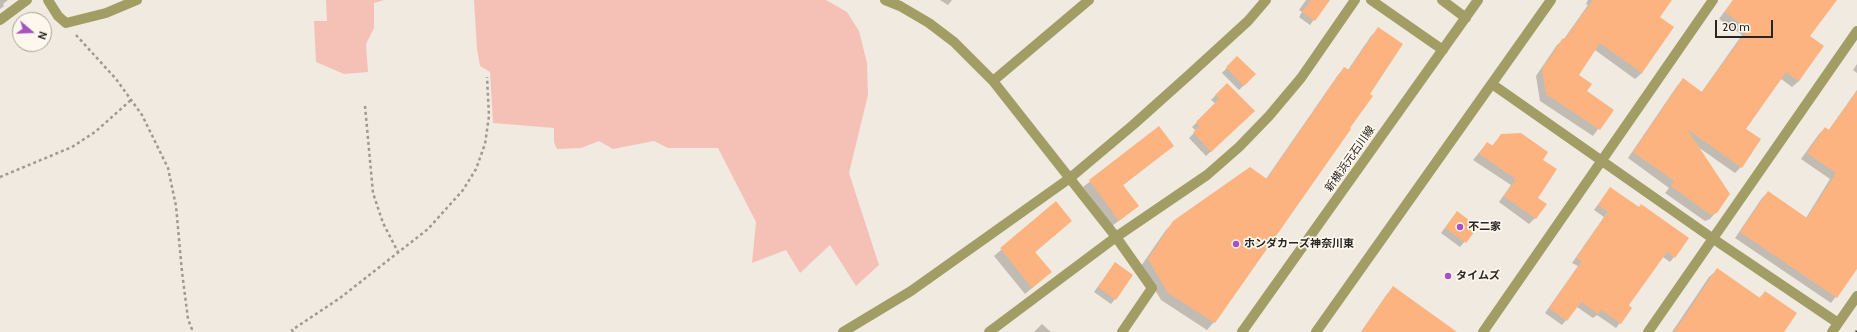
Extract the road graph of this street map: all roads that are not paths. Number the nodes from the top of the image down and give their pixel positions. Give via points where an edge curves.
1 (27, 0) edge
2 (48, 0) edge
3 (137, 0) edge
4 (885, 0) edge
5 (1089, 0) edge
6 (1266, 0) edge
7 (1355, 0) edge
8 (1371, 0) edge
9 (1442, 0) edge
10 (1478, 0) edge
11 (1551, 0) edge
12 (1713, 0) edge
13 (1466, 18) junction
14 (0, 20) edge
15 (1857, 31) edge
16 (1443, 50) junction
17 (993, 81) junction
18 (1492, 84) junction
19 (1601, 161) junction
20 (1070, 178) junction
21 (1116, 237) junction
22 (1712, 238) junction
23 (1857, 296) edge
24 (1838, 323) junction
25 (843, 332) edge
26 (989, 332) edge
27 (1122, 332) edge
28 (1242, 332) edge
29 (1316, 332) edge
30 (1483, 332) edge
31 (1648, 332) edge
32 (1832, 332) edge

1 - 14 street
2 - 3 street via 66,23 106,14
4 - 17 street via 929,23 954,42
5 - 17 street
6 - 20 street via 1248,21
7 - 21 street via 1301,78 1239,147 1207,175
8 - 16 street
9 - 13 street
10 - 13 street, 新横浜元石川線
11 - 18 street
12 - 19 street
13 - 16 street, 新横浜元石川線
15 - 22 street
16 - 28 street, 新横浜元石川線
17 - 20 street
18 - 19 street
18 - 29 street
19 - 22 street
19 - 30 street
20 - 21 street
20 - 25 street via 911,292
21 - 26 street
21 - 27 street via 1152,288
22 - 24 street
22 - 31 street
23 - 24 street
24 - 32 street

